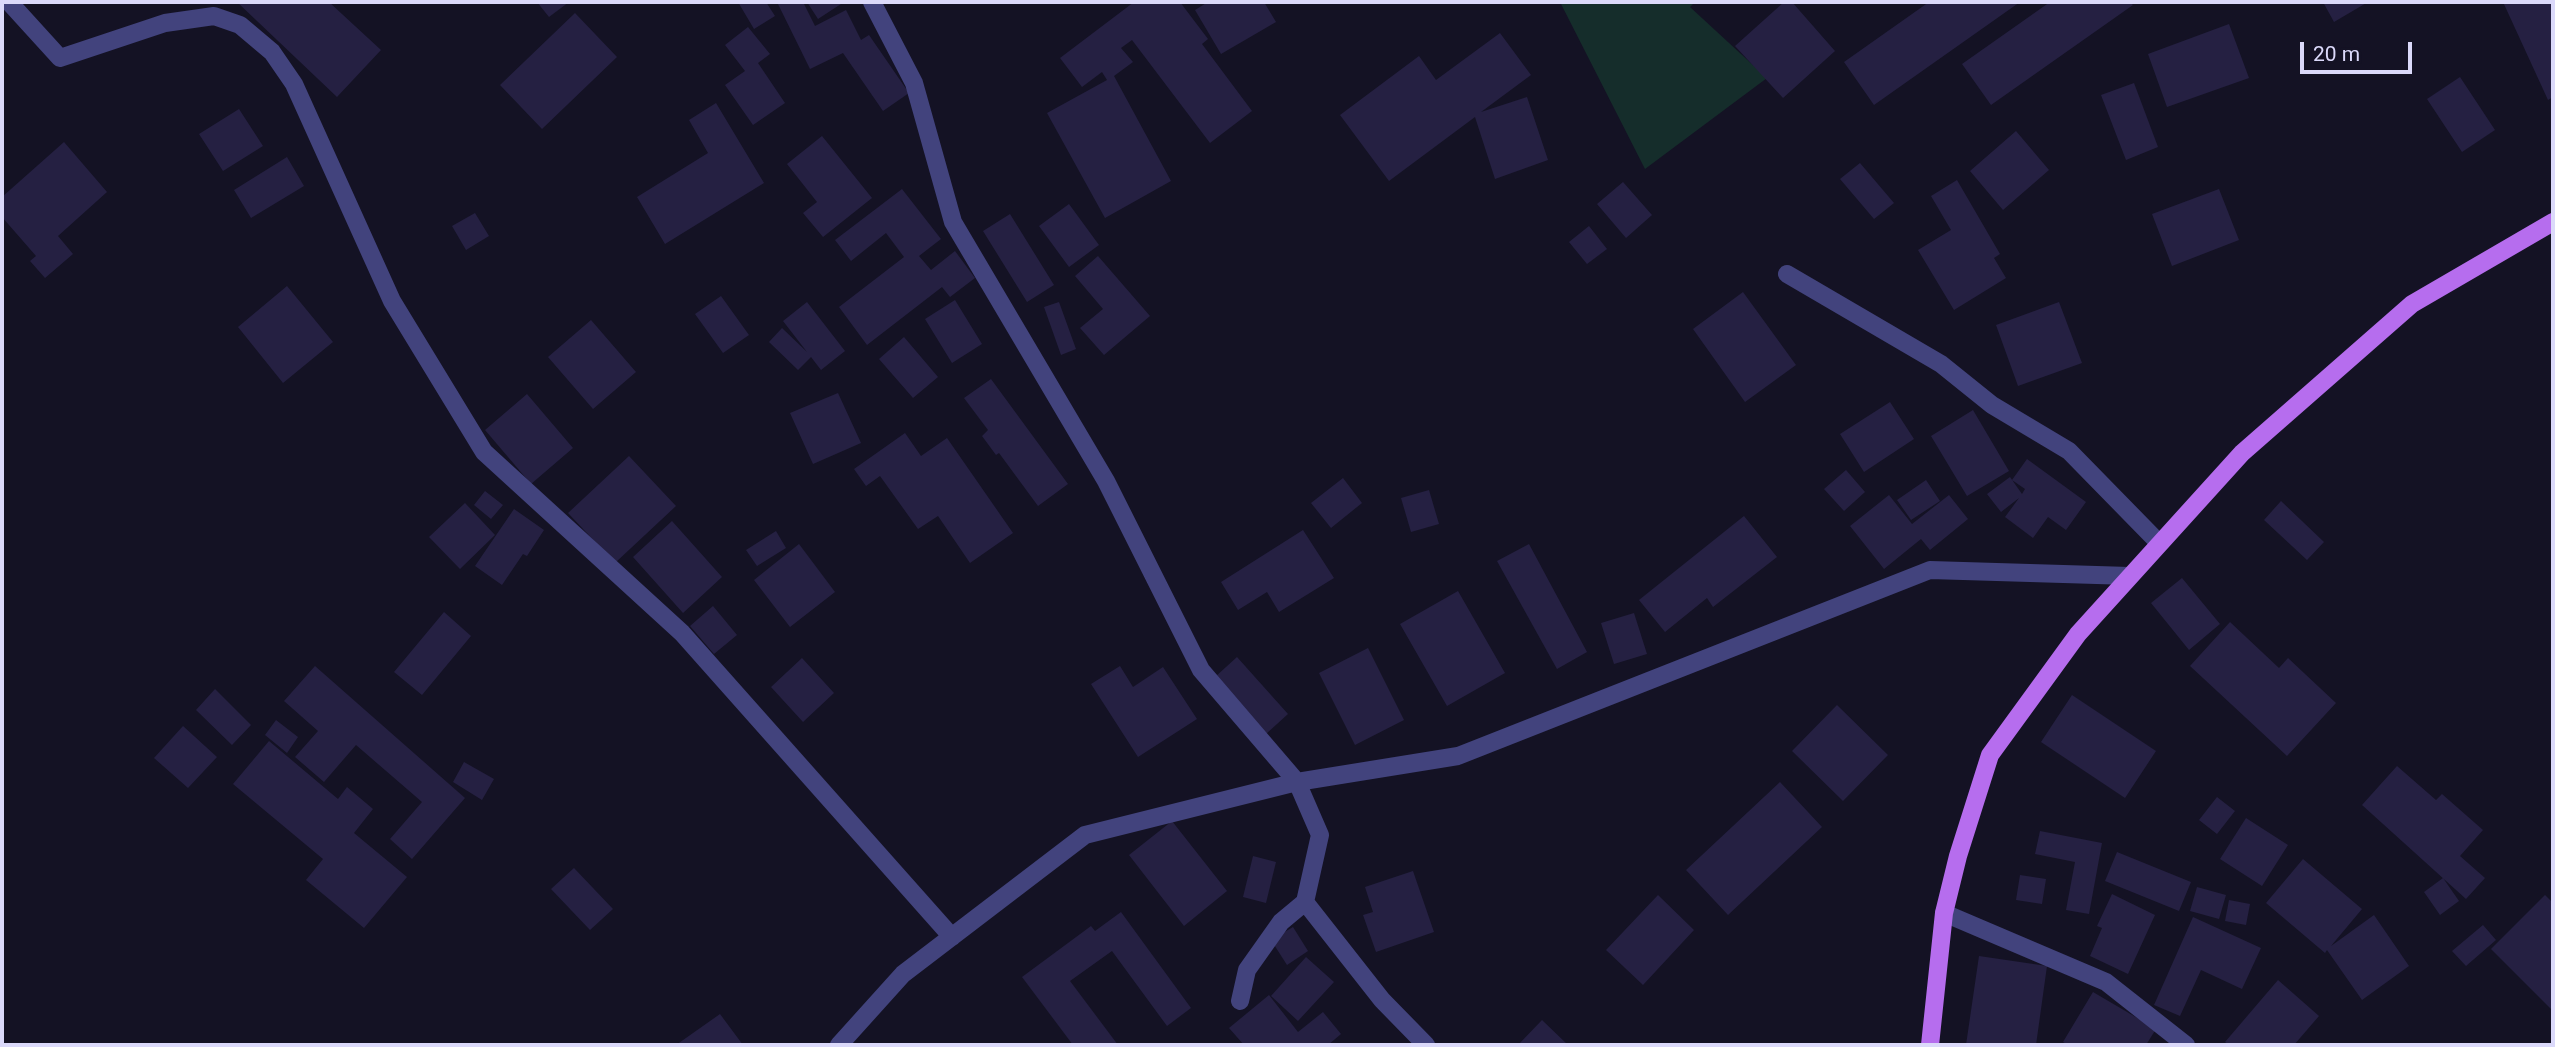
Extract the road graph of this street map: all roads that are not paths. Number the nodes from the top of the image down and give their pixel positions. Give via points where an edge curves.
1 (9, 2) edge
2 (872, 2) edge
3 (2553, 222) edge
4 (1787, 274) dead end
5 (2160, 543) junction
6 (2130, 576) junction
7 (1297, 782) junction
8 (1305, 902) junction
9 (1944, 913) junction
10 (952, 937) junction
11 (1240, 1001) dead end
12 (839, 1045) edge
13 (1426, 1045) edge
14 (1930, 1045) edge
15 (2186, 1045) edge

1 - 10 street via 60,58 165,23 214,16 240,25 272,52 294,85 393,301 484,452 682,633
2 - 7 street via 914,83 953,222 1106,481 1201,670
3 - 5 main road via 2412,304 2242,453
4 - 5 street via 1941,364 1992,405 2069,451
5 - 6 main road
6 - 7 street via 1930,570 1458,756
6 - 9 main road via 2078,634 1990,755
7 - 8 street via 1320,835
7 - 10 street via 1085,835
8 - 11 street via 1280,922 1247,970
8 - 13 street via 1382,1000
9 - 14 main road
9 - 15 street via 2106,982
10 - 12 street via 903,974

